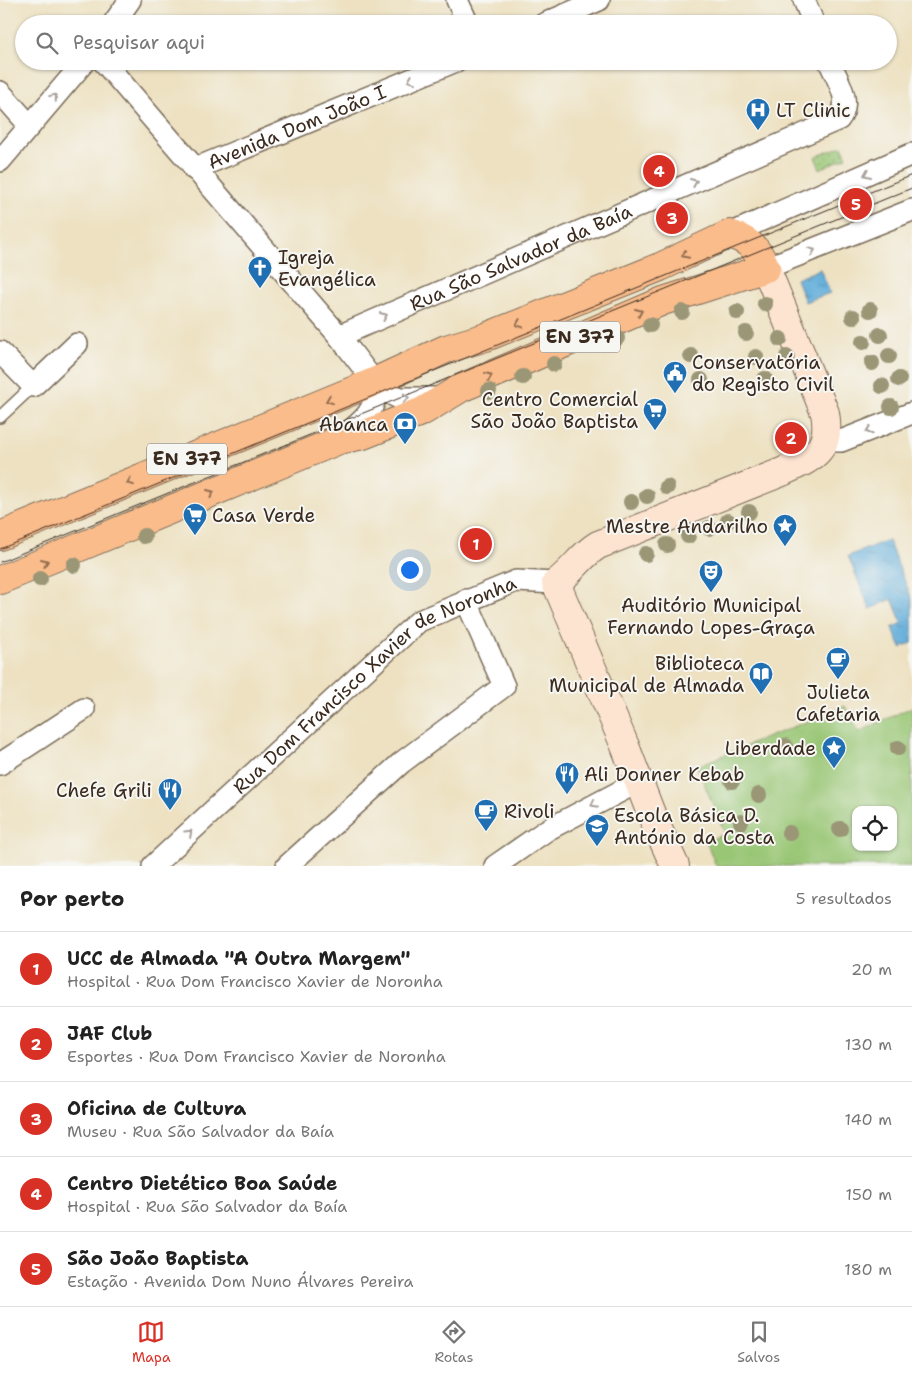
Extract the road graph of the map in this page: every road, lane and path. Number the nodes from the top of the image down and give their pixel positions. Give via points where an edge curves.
1 (130, 0) edge
2 (457, 0) edge
3 (599, 0) edge
4 (804, 0) edge
5 (119, 15) edge
6 (464, 15) edge
7 (565, 15) edge
8 (810, 15) edge
9 (77, 70) edge
10 (111, 70) edge
11 (434, 70) edge
12 (833, 70) edge
13 (0, 92) edge
14 (30, 126) junction
15 (912, 154) edge
16 (0, 161) edge
17 (194, 169) junction
18 (912, 210) edge
19 (730, 234) junction
20 (766, 268) junction
21 (339, 336) junction
22 (77, 344) dead end
23 (0, 352) edge
24 (374, 382) junction
25 (33, 386) junction
26 (444, 398) junction
27 (912, 413) edge
28 (0, 416) edge
29 (339, 440) junction
30 (825, 441) junction
31 (0, 536) edge
32 (0, 580) edge
33 (556, 583) junction
34 (466, 600) junction
35 (84, 710) dead end
36 (0, 764) edge
37 (638, 782) junction
38 (161, 863) edge
39 (287, 866) edge
40 (495, 866) edge
41 (675, 866) edge

1 - 5 street
2 - 6 street
3 - 7 street
4 - 8 street
14 -> 9 street
10 - 17 street
11 -> 17 street, Avenida Dom João I
21 -> 12 street, Rua São Salvador da Baía via 838,119 845,109 845,101
13 - 14 street
14 - 16 street
15 -> 19 street, EN 377
17 - 21 street
20 -> 18 street, EN 377
19 - 20 main road via 750,242 759,251
19 -> 24 main road, EN 377 via 660,267 486,337 446,349
26 -> 20 main road, EN 377 via 663,301
20 - 30 street via 826,413
21 - 24 street
22 - 25 street
23 - 25 street
24 -> 26 street via 384,392 398,398
24 - 29 street via 376,395 372,409 363,422
24 -> 31 main road, EN 377
25 - 28 lane
26 - 29 main road, EN 377 via 399,421
27 -> 30 street via 841,441
32 -> 29 main road, EN 377
30 - 33 street via 811,458 598,545
33 - 34 street, Rua Dom Francisco Xavier de Noronha via 516,581
33 - 37 street
38 -> 34 street, Rua Dom Francisco Xavier de Noronha via 411,627 429,615
34 - 39 street via 504,686 401,763
35 - 36 street
37 -> 40 street via 547,830
37 - 41 street

